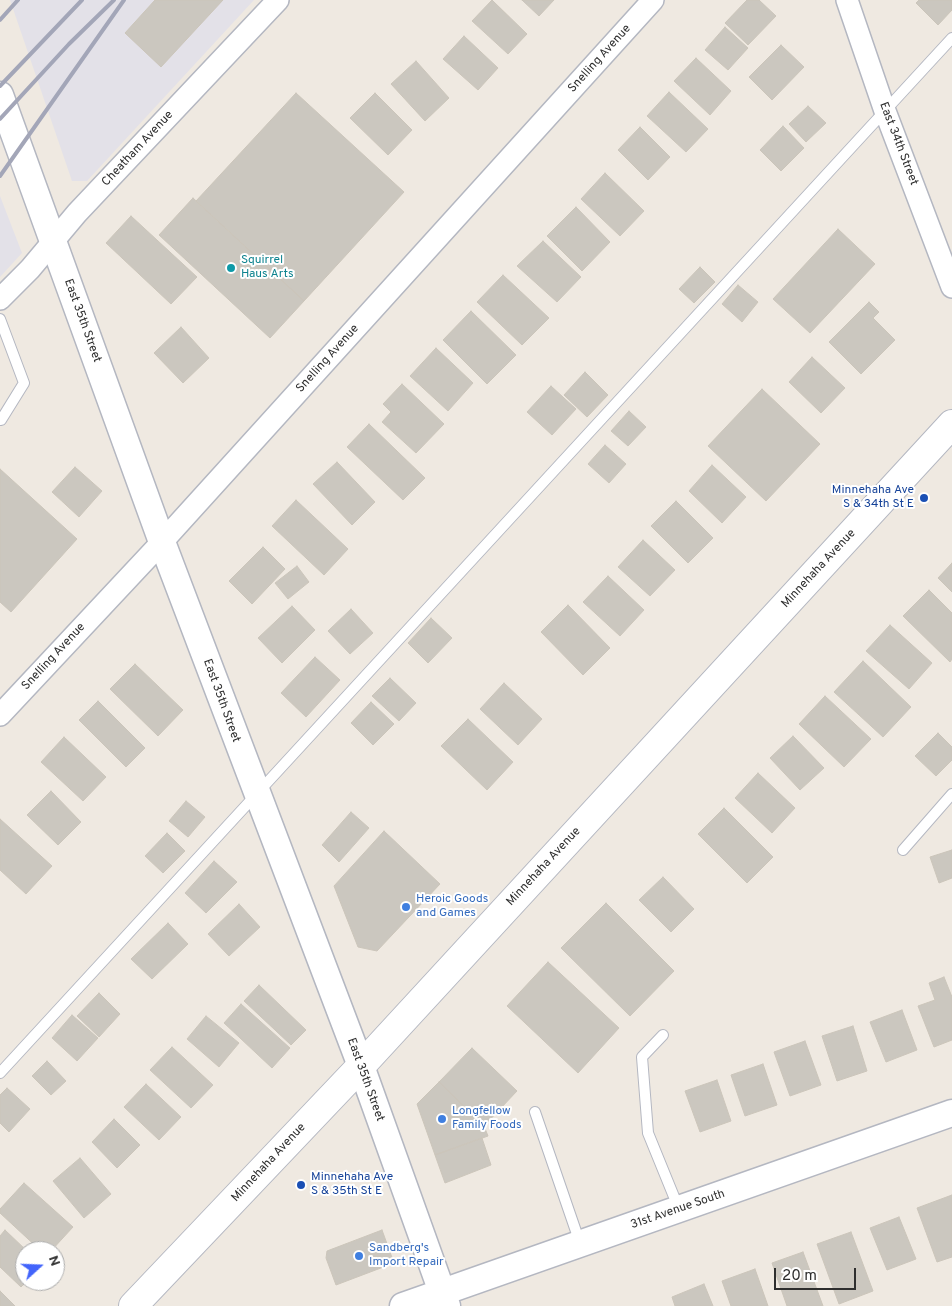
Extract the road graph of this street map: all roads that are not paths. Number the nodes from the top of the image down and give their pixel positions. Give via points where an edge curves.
1 (278, 0) edge
2 (653, 0) edge
3 (847, 0) edge
4 (952, 38) edge
5 (0, 95) edge
6 (885, 111) junction
7 (54, 243) junction
8 (952, 287) edge
9 (0, 299) edge
10 (0, 319) edge
11 (1, 420) edge
12 (952, 424) edge
13 (162, 542) junction
14 (0, 715) edge
15 (256, 793) junction
16 (952, 794) edge
17 (902, 850) dead end
18 (663, 1035) dead end
19 (361, 1066) junction
20 (0, 1073) edge
21 (534, 1112) dead end
22 (952, 1113) edge
23 (679, 1210) junction
24 (580, 1244) junction
25 (445, 1299) edge
26 (133, 1306) edge
27 (403, 1306) edge

1 - 7 street, Cheatham Avenue via 77,213
2 - 13 street, Snelling Avenue
3 - 6 street, East 34th Street
4 - 6 lane
5 - 7 street, East 35th Street
6 - 8 street, East 34th Street
6 - 15 lane
7 - 9 street, Cheatham Avenue
7 - 13 street, East 35th Street
10 - 11 lane via 24,383
12 - 19 main road, Minnehaha Avenue
13 - 14 street, Snelling Avenue
13 - 15 street, East 35th Street
15 - 19 street, East 35th Street
15 - 20 lane
16 - 17 lane
18 - 23 lane via 642,1057 648,1133
19 - 25 street, East 35th Street
19 - 26 main road, Minnehaha Avenue
21 - 24 lane
22 - 23 street, 31st Avenue South
23 - 24 street, 31st Avenue South
24 - 25 street, 31st Avenue South
25 - 27 street, 31st Avenue South

